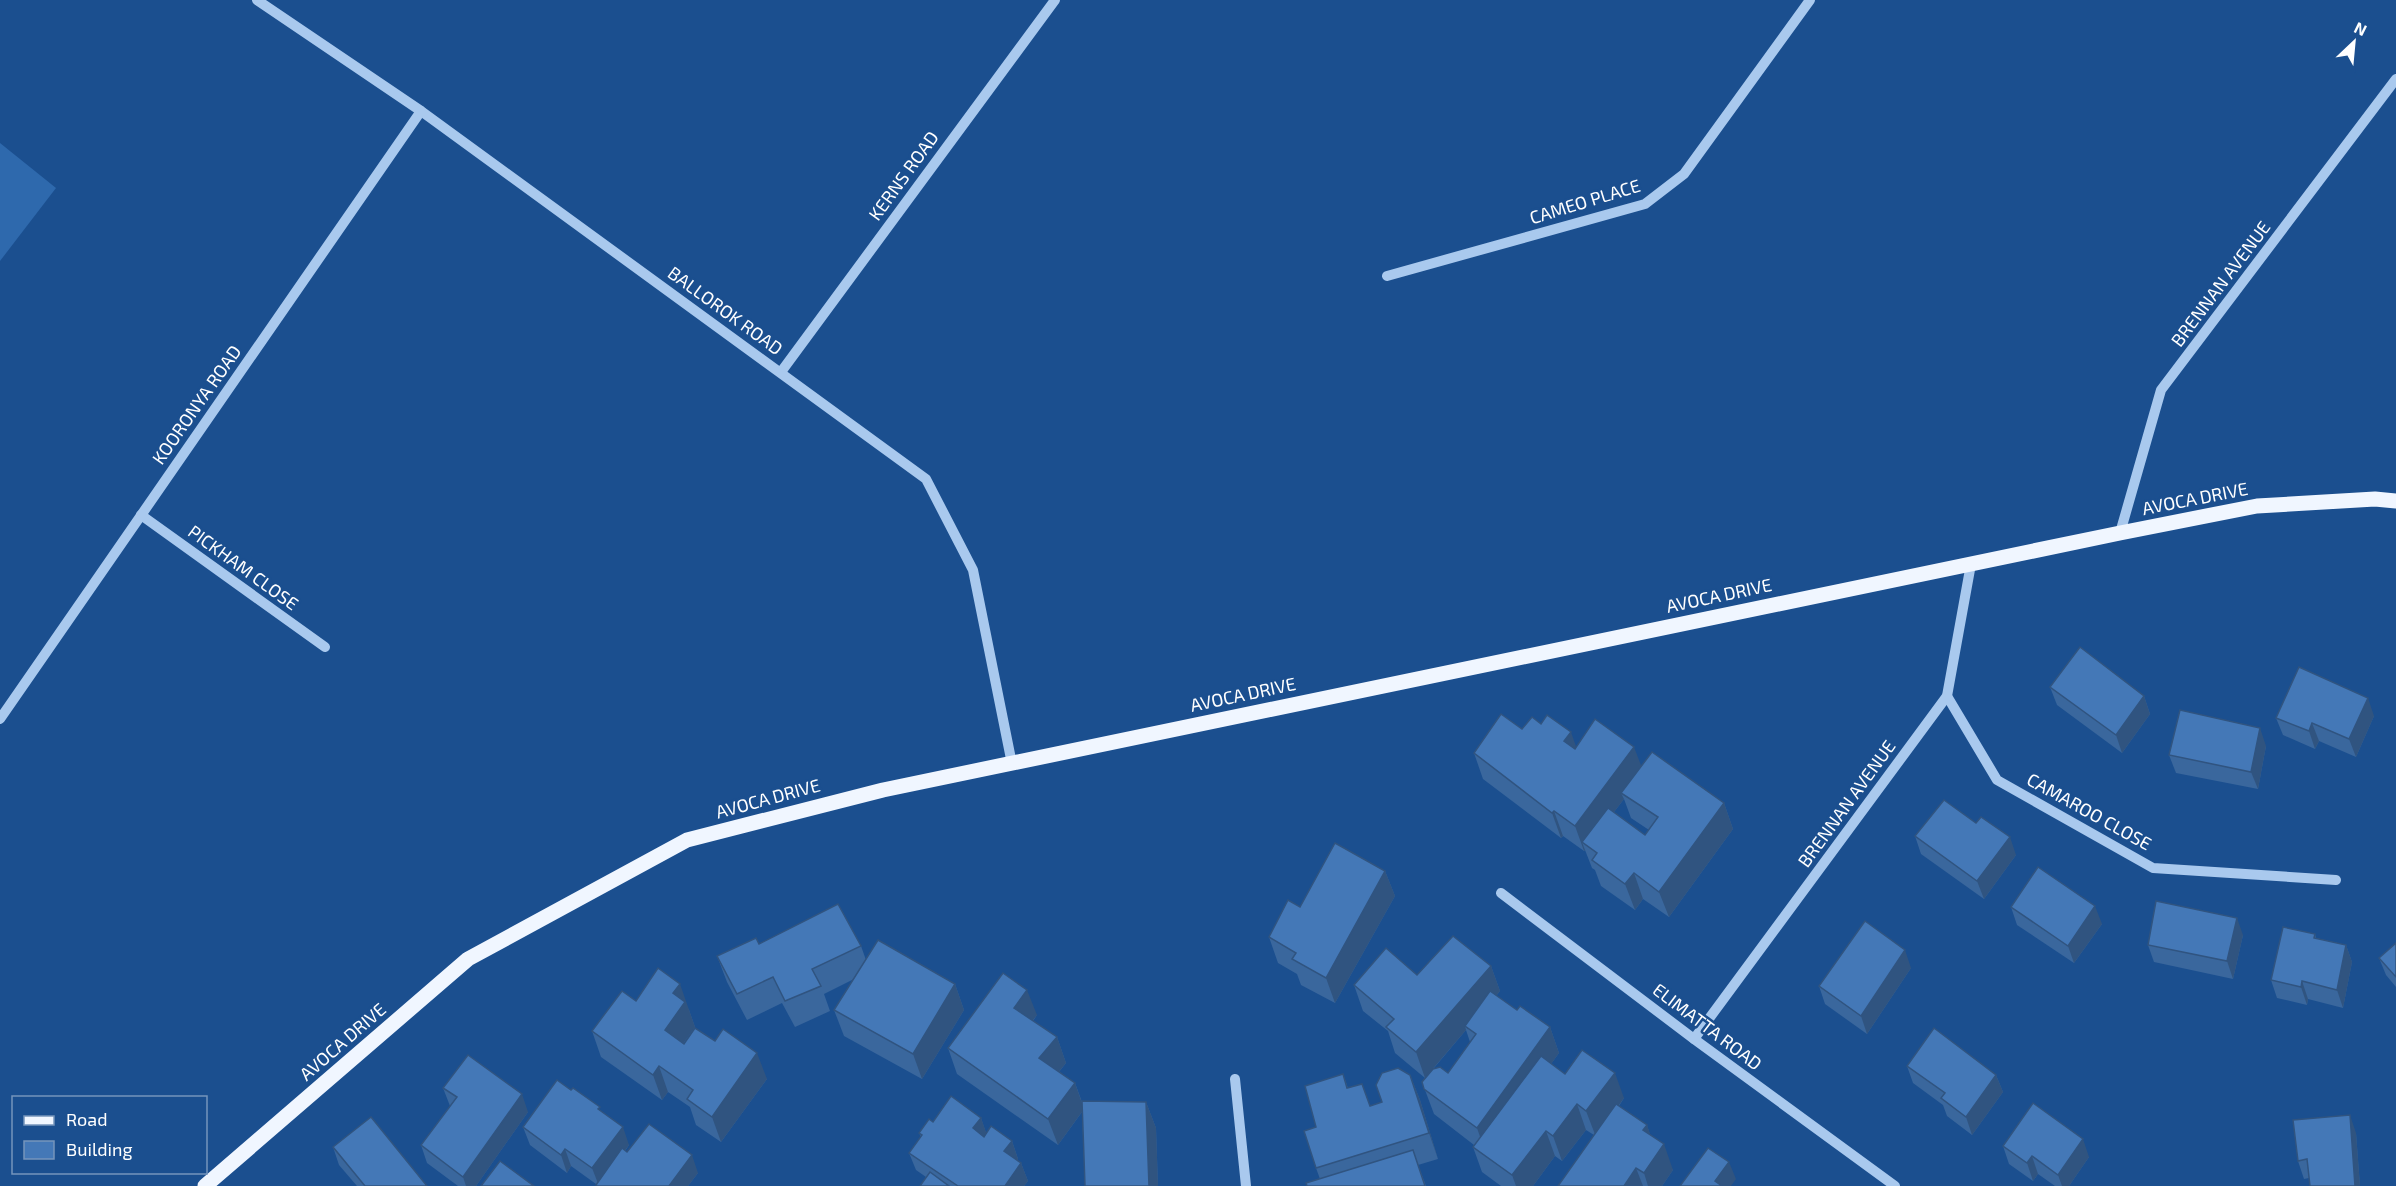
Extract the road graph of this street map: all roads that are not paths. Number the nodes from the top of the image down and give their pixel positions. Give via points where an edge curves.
1 (257, 0) edge
2 (1055, 0) edge
3 (1810, 0) edge
4 (2396, 79) edge
5 (421, 111) junction
6 (1387, 276) dead end
7 (780, 372) junction
8 (2396, 501) edge
9 (141, 515) junction
10 (2120, 533) junction
11 (1971, 564) junction
12 (325, 647) dead end
13 (1947, 696) junction
14 (0, 719) edge
15 (1012, 764) junction
16 (2336, 880) dead end
17 (1501, 892) dead end
18 (1694, 1039) junction
19 (1235, 1079) dead end
20 (206, 1186) edge
21 (1246, 1186) edge
22 (1895, 1186) edge

1 - 5 street, BALLOROK ROAD
2 - 7 street, KERNS ROAD
3 - 6 street, CAMEO PLACE via 1684,174 1645,204
4 - 10 street, BRENNAN AVENUE via 2162,390
5 - 7 street, BALLOROK ROAD
5 - 9 street, KOORONYA ROAD
7 - 15 street, BALLOROK ROAD via 926,478 973,570
8 - 10 main road, AVOCA DRIVE via 2257,506
9 - 12 street, PICKHAM CLOSE
9 - 14 street, KOORONYA ROAD
10 - 11 main road, AVOCA DRIVE
11 - 13 street, BRENNAN AVENUE
11 - 15 main road, AVOCA DRIVE
13 - 16 street, CAMAROO CLOSE via 1996,780 2153,867
13 - 18 street, BRENNAN AVENUE
15 - 20 main road, AVOCA DRIVE via 883,790 687,840 468,959
17 - 18 street, ELIMATTA ROAD
18 - 22 street, ELIMATTA ROAD
19 - 21 street

